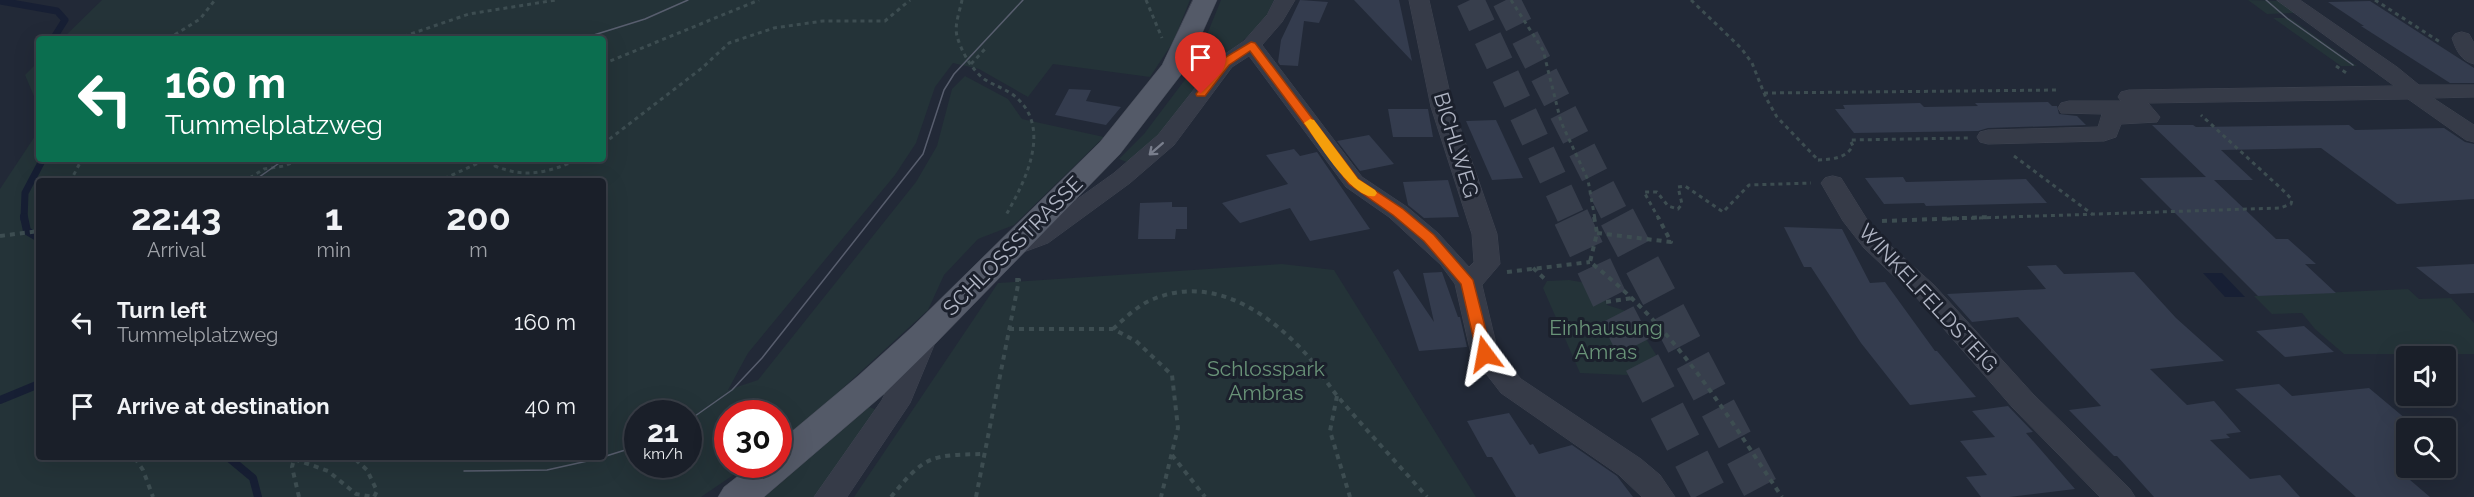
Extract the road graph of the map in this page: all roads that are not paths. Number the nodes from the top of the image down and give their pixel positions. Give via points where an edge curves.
1 (1205, 0) edge
2 (1285, 0) edge
3 (1419, 0) edge
4 (2287, 0) edge
5 (2452, 41) road end
6 (1251, 45) junction
7 (2474, 58) edge
8 (2474, 92) edge
9 (2414, 94) junction
10 (2066, 99) road end
11 (2139, 107) junction
12 (2474, 135) edge
13 (1988, 137) road end
14 (1826, 172) road end
15 (1010, 249) junction
16 (1476, 277) junction
17 (924, 335) junction
18 (792, 453) edge
19 (762, 478) edge
20 (738, 497) edge
21 (830, 497) edge
22 (1659, 497) edge
23 (2119, 497) edge

1 - 15 main road, SCHLOSSSTRASSE via 1174,67 1110,148
2 - 6 street
3 - 16 street, BICHLWEG via 1447,122 1486,240 1488,257
4 - 9 street via 2390,71
5 - 7 street
6 -> 15 street via 1225,63 1166,140 1122,178 1039,238
6 - 16 street, BICHLWEG via 1354,182 1398,212
8 - 9 street
9 - 11 street via 2129,97
9 - 12 street
10 - 11 street
11 - 13 street via 2149,117 2111,117 2104,135
14 - 23 street, WINKELFELDSTEIG via 1856,221 1890,260 1925,291 2023,401
15 - 17 main road, SCHLOSSSTRASSE
16 - 22 street, BICHLWEG via 1485,354 1495,370 1511,386 1630,467
17 - 18 main road
17 - 21 street, SCHLOSSSTRASSE via 895,403
19 - 20 main road

